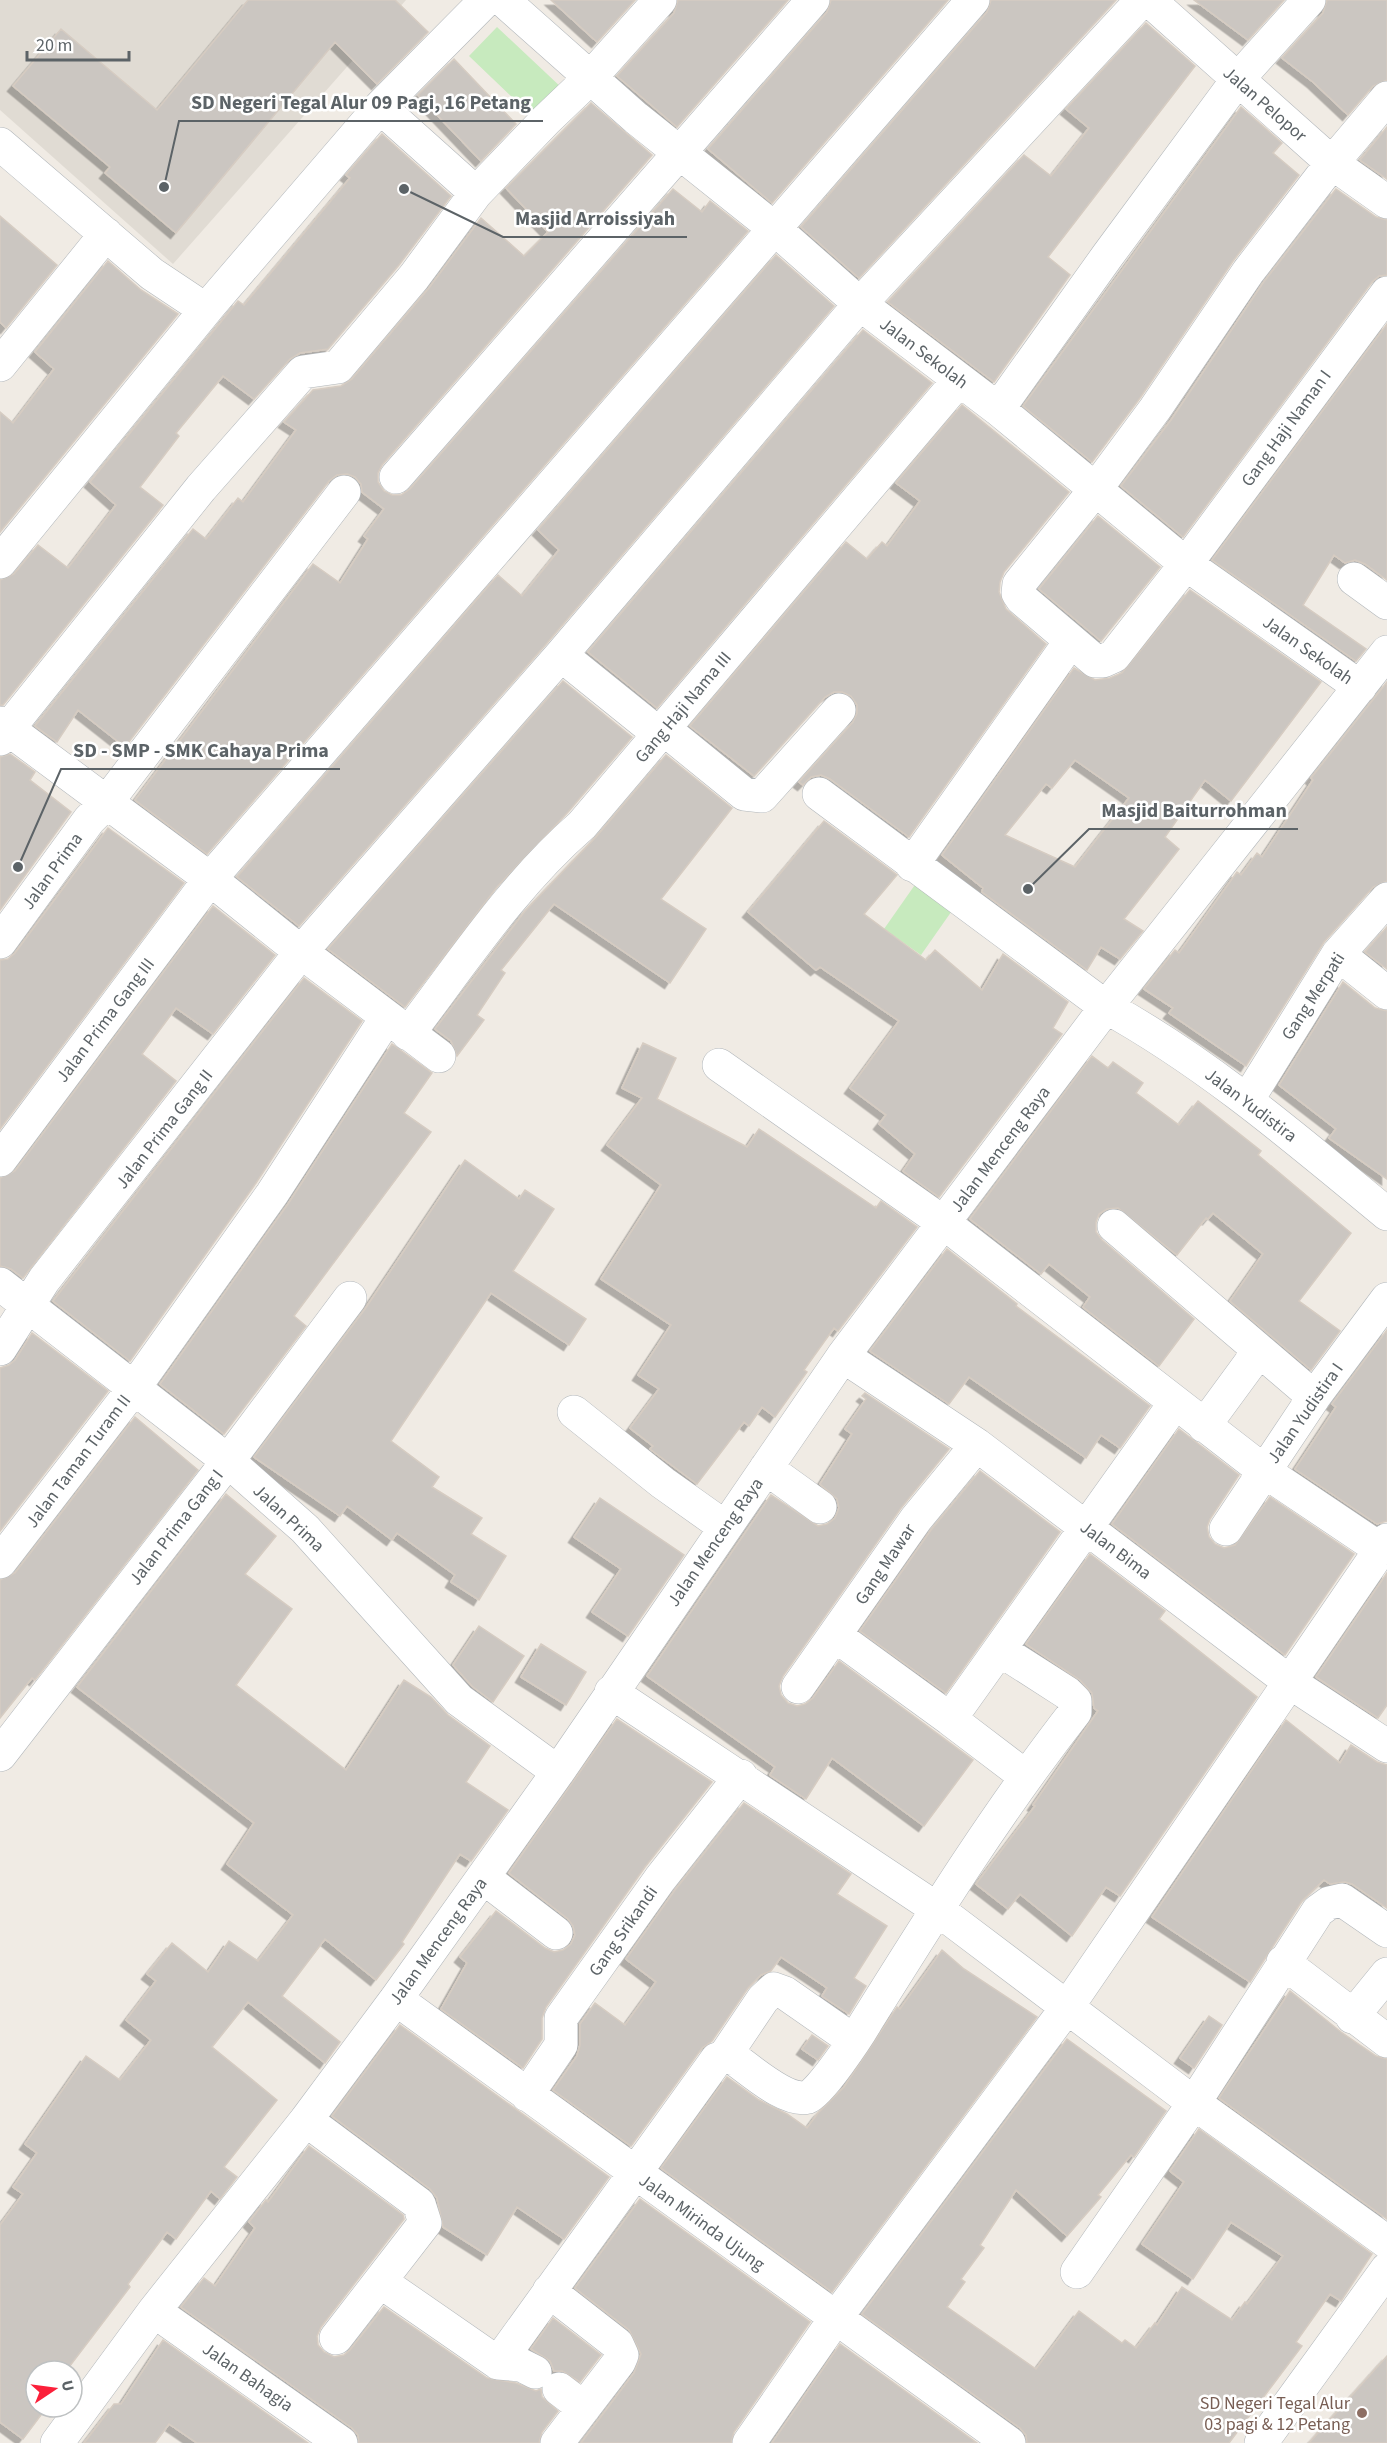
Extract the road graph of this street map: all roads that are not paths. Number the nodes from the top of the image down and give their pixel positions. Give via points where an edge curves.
1 (486, 0) edge
2 (503, 0) edge
3 (660, 0) edge
4 (813, 0) edge
5 (973, 0) edge
6 (1142, 0) edge
7 (1149, 0) edge
8 (1309, 0) edge
9 (590, 78) junction
10 (1238, 79) junction
11 (1387, 98) edge
12 (380, 107) junction
13 (2, 149) edge
14 (680, 152) junction
15 (1332, 163) junction
16 (476, 193) junction
17 (1387, 202) edge
18 (775, 229) junction
19 (106, 234) junction
20 (1387, 293) edge
21 (860, 304) junction
22 (209, 306) junction
23 (0, 365) edge
24 (959, 380) junction
25 (998, 410) junction
26 (396, 477) dead end
27 (1095, 490) junction
28 (344, 492) dead end
29 (0, 562) edge
30 (1186, 564) junction
31 (1354, 579) dead end
32 (1387, 603) edge
33 (1070, 642) junction
34 (561, 655) junction
35 (1376, 677) edge
36 (838, 710) dead end
37 (3, 730) edge
38 (662, 731) junction
39 (819, 794) dead end
40 (106, 802) junction
41 (912, 865) junction
42 (210, 879) junction
43 (1387, 899) edge
44 (0, 942) edge
45 (301, 952) junction
46 (1338, 954) junction
47 (1387, 993) edge
48 (1106, 1007) junction
49 (398, 1025) junction
50 (439, 1056) dead end
51 (720, 1065) dead end
52 (1248, 1099) junction
53 (0, 1160) edge
54 (1387, 1214) edge
55 (944, 1223) junction
56 (1114, 1226) dead end
57 (0, 1284) edge
58 (350, 1298) dead end
59 (1387, 1299) edge
60 (29, 1306) junction
61 (0, 1349) edge
62 (1259, 1351) junction
63 (843, 1356) junction
64 (134, 1388) junction
65 (1314, 1397) junction
66 (1175, 1403) junction
67 (574, 1412) dead end
68 (1204, 1426) junction
69 (977, 1446) junction
70 (228, 1461) junction
71 (766, 1468) junction
72 (1264, 1471) junction
73 (820, 1507) dead end
74 (725, 1527) junction
75 (1087, 1528) junction
76 (1226, 1529) dead end
77 (1384, 1544) edge
78 (0, 1562) edge
79 (836, 1636) junction
80 (1000, 1650) junction
81 (1291, 1683) junction
82 (798, 1687) dead end
83 (611, 1692) junction
84 (950, 1719) junction
85 (1387, 1746) edge
86 (0, 1755) edge
87 (558, 1773) junction
88 (741, 1776) junction
89 (1025, 1776) junction
90 (483, 1878) junction
91 (937, 1909) junction
92 (1387, 1930) edge
93 (556, 1933) dead end
94 (1283, 1962) junction
95 (1387, 1974) edge
96 (396, 2000) junction
97 (1068, 2006) junction
98 (1352, 2017) junction
99 (854, 2041) junction
100 (1387, 2041) edge
101 (724, 2057) junction
102 (527, 2095) junction
103 (1194, 2103) junction
104 (306, 2121) junction
105 (635, 2172) junction
106 (1387, 2242) edge
107 (1387, 2269) edge
108 (1077, 2272) dead end
109 (381, 2282) junction
110 (549, 2291) junction
111 (154, 2311) junction
112 (835, 2319) junction
113 (336, 2338) dead end
114 (498, 2363) junction
115 (559, 2390) junction
116 (57, 2443) edge
117 (341, 2443) edge
118 (557, 2443) edge
119 (749, 2443) edge
120 (1009, 2443) edge
121 (1261, 2443) edge

1 - 12 street
2 - 9 street, Jalan Sekolah
3 - 9 street
4 - 14 street
5 - 18 street, Jalan Prima Gang III
6 - 21 street, Jalan Prima Gang II
7 - 10 street, Jalan Pelopor
8 - 10 street
9 - 14 street, Jalan Sekolah
9 - 16 street
10 - 15 street, Jalan Pelopor
10 - 25 street
11 - 15 street
12 - 16 street
12 - 22 street
13 - 19 street
14 - 18 street, Jalan Sekolah
14 - 26 street
15 - 17 street, Jalan Pelopor
15 - 27 street via 1248,272
16 - 37 street via 414,277 338,367 303,372 201,488
18 - 21 street, Jalan Sekolah
18 - 42 street, Jalan Prima Gang III
19 - 22 street via 152,274 200,306
19 - 23 street
20 - 30 street, Gang Haji Naman I
21 - 24 street, Jalan Sekolah
21 - 34 street, Jalan Prima Gang II
22 - 29 street
24 - 25 street, Jalan Sekolah
24 - 38 street, Gang Haji Nama III
25 - 27 street, Jalan Sekolah
27 - 30 street, Jalan Sekolah
27 - 33 street, Gang Haji Naman I via 1018,588 1022,599
28 - 40 street, Jalan Prima
30 - 33 street, Gang Haji Naman I via 1110,659 1095,661
30 - 35 street, Jalan Sekolah
31 - 32 street
33 - 41 street
34 - 38 street
34 - 45 street, Jalan Prima Gang II
35 - 48 street, Jalan Menceng Raya
36 - 38 street via 762,796 744,794
37 - 40 street
38 - 49 street, Gang Haji Nama III via 582,825 545,859
39 - 41 street, Jalan Yudistira
40 - 42 street
40 - 44 street, Jalan Prima
41 - 48 street, Jalan Yudistira
42 - 45 street
42 - 53 street, Jalan Prima Gang III
43 - 46 street, Gang Merpati
45 - 49 street
45 - 60 street, Jalan Prima Gang II via 44,1280
46 - 47 street
46 - 52 street, Gang Merpati
48 - 52 street, Jalan Yudistira
48 - 55 street, Jalan Menceng Raya
49 - 50 street
49 - 64 street
51 - 55 street
52 - 54 street, Jalan Yudistira
55 - 63 street, Jalan Menceng Raya
55 - 66 street
56 - 62 street
57 - 60 street, Jalan Prima
58 - 70 street, Jalan Prima Gang I
59 - 65 street, Jalan Yudistira I
60 - 61 street, Jalan Prima Gang II
60 - 64 street, Jalan Prima
62 - 65 street
62 - 68 street
63 - 69 street, Jalan Bima
63 - 71 street, Jalan Menceng Raya
64 - 70 street, Jalan Prima
64 - 78 street, Jalan Taman Turam II
65 - 72 street, Jalan Yudistira I
66 - 68 street
66 - 75 street
67 - 74 street
68 - 72 street
69 - 75 street, Jalan Bima
69 - 79 street, Gang Mawar via 916,1519
70 - 86 street, Jalan Prima Gang I
70 - 87 street, Jalan Prima via 305,1529 459,1700
71 - 73 street
71 - 74 street, Jalan Menceng Raya
72 - 76 street, Jalan Yudistira I
72 - 77 street
74 - 83 street, Jalan Menceng Raya
75 - 80 street
75 - 81 street, Jalan Bima
77 - 81 street
79 - 82 street, Gang Mawar
79 - 84 street
80 - 84 street
80 - 89 street via 1067,1693 1077,1705
81 - 85 street, Jalan Bima
81 - 97 street
83 - 87 street, Jalan Menceng Raya
83 - 88 street
84 - 89 street
87 - 90 street, Jalan Menceng Raya
88 - 91 street
88 - 102 street, Gang Srikandi via 660,1879 561,2018 561,2045
89 - 91 street
90 - 93 street
90 - 96 street, Jalan Menceng Raya
91 - 97 street
91 - 99 street
92 - 94 street via 1342,1900 1329,1903 1318,1911
94 - 98 street
94 - 103 street
95 - 98 street
96 - 102 street, Jalan Mirinda Ujung
96 - 104 street, Jalan Menceng Raya
97 - 103 street
97 - 112 street
98 - 100 street
99 - 101 street via 816,2091 803,2097 790,2097 733,2058
99 - 101 street via 774,1989
101 - 105 street via 717,2059
102 - 105 street, Jalan Mirinda Ujung
103 - 106 street
103 - 108 street
104 - 109 street via 419,2204 423,2212 425,2223
104 - 111 street, Jalan Menceng Raya
105 - 110 street
105 - 112 street, Jalan Mirinda Ujung
107 - 121 street
109 - 113 street
109 - 114 street
110 - 114 street
110 - 115 street via 621,2350 619,2361
111 - 116 street, Jalan Menceng Raya
111 - 117 street, Jalan Bahagia
112 - 119 street
112 - 120 street, Jalan Mirinda Ujung
114 - 115 street via 521,2365
115 - 118 street

